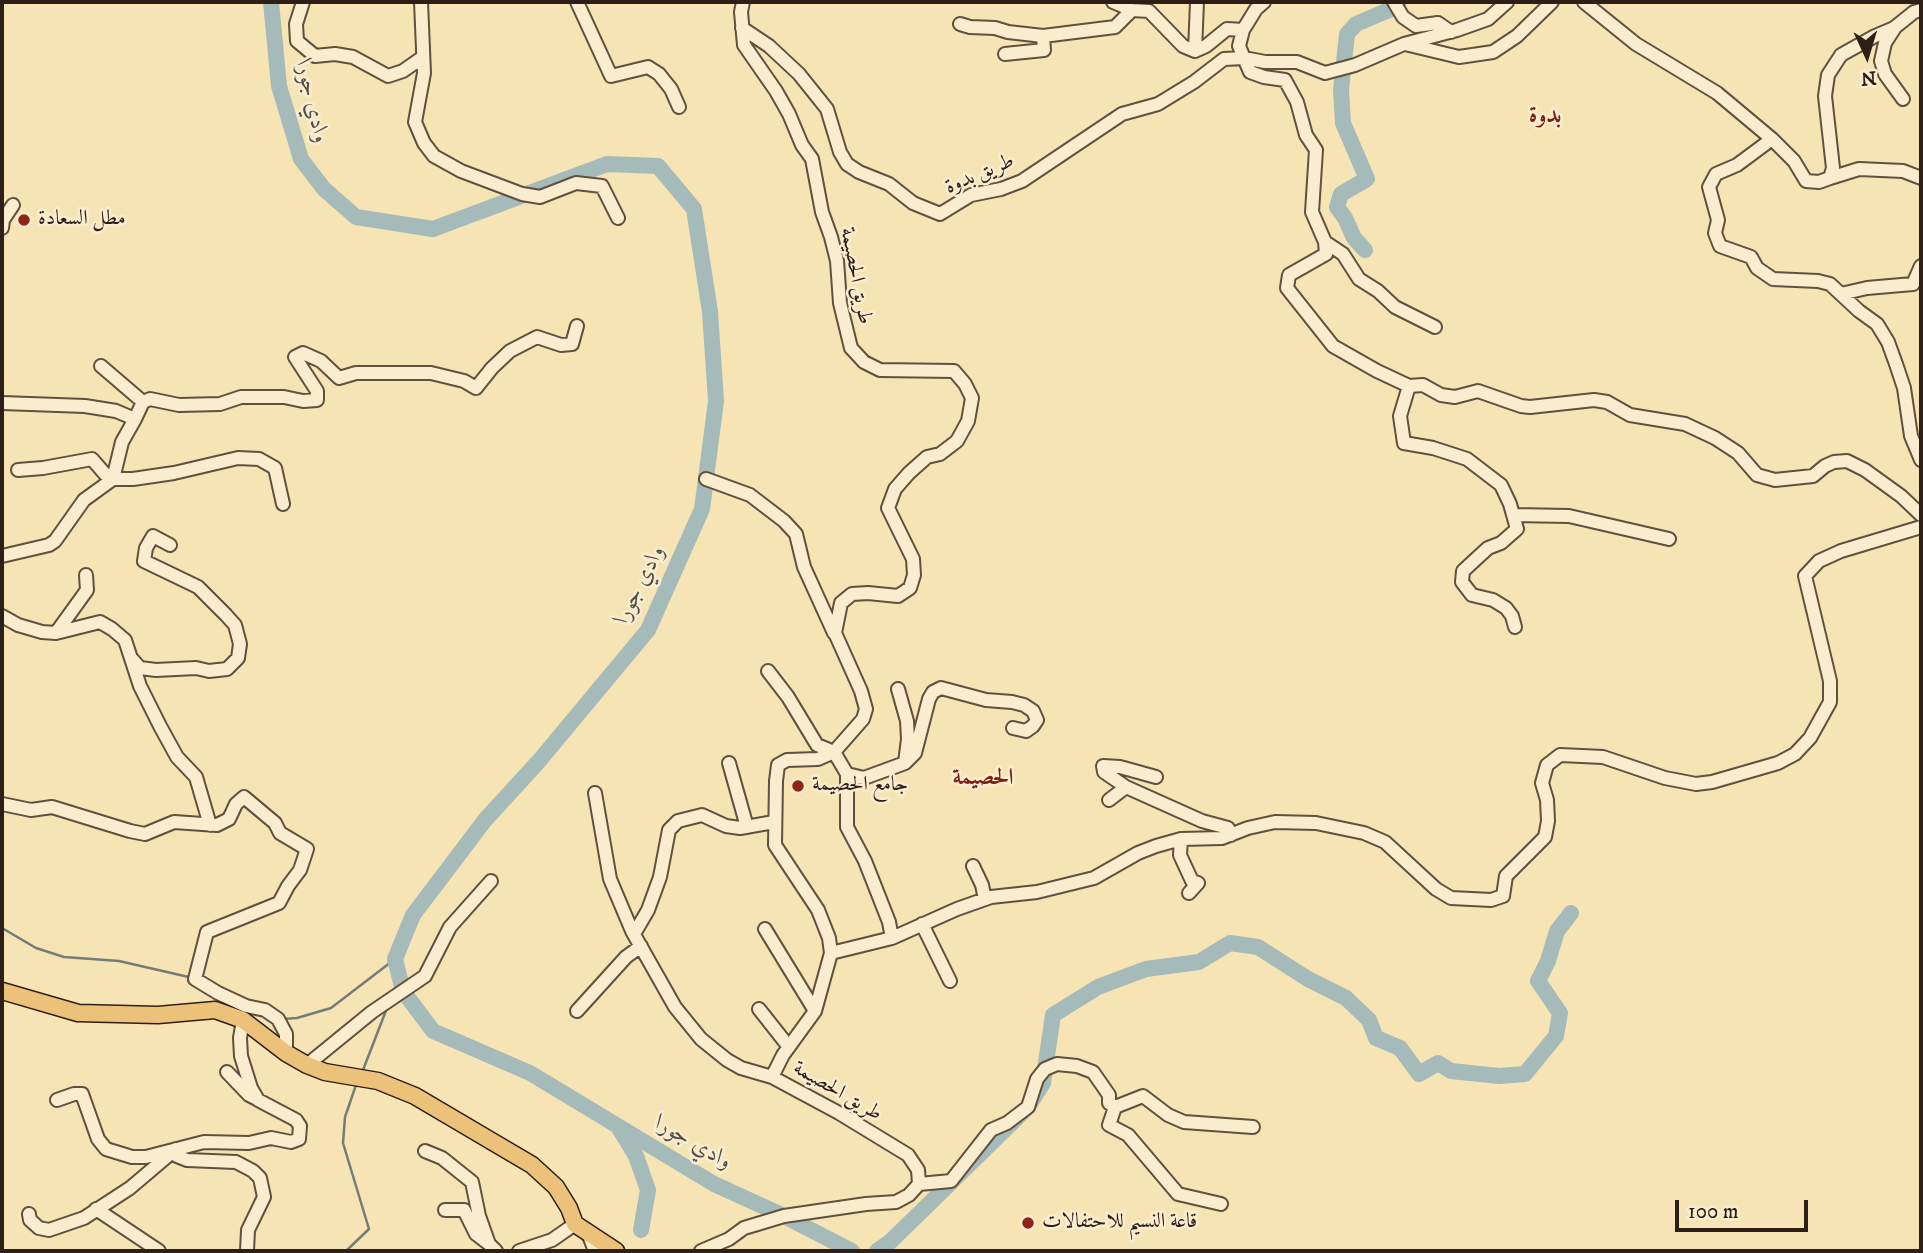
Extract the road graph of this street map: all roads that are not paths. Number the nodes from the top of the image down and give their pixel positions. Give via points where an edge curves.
1 (303, 2) edge
2 (421, 2) edge
3 (577, 2) edge
4 (743, 2) edge
5 (1114, 2) edge
6 (1197, 2) edge
7 (1264, 2) edge
8 (1394, 2) edge
9 (1552, 2) edge
10 (1584, 2) edge
11 (1504, 3) edge
12 (1132, 10) junction
13 (1921, 10) edge
14 (960, 24) dead end
15 (742, 28) junction
16 (1894, 29) junction
17 (1243, 30) junction
18 (1451, 32) junction
19 (1043, 36) junction
20 (1404, 44) junction
21 (1195, 51) junction
22 (1005, 54) dead end
23 (423, 57) junction
24 (1244, 58) junction
25 (1903, 99) dead end
26 (679, 107) dead end
27 (1772, 139) junction
28 (1830, 178) junction
29 (1921, 178) edge
30 (13, 205) dead end
31 (618, 218) dead end
32 (2, 228) edge
33 (1325, 242) junction
34 (1921, 266) edge
35 (1841, 294) junction
36 (578, 326) dead end
37 (1435, 327) dead end
38 (101, 366) dead end
39 (1409, 386) junction
40 (143, 402) junction
41 (2, 403) edge
42 (135, 419) junction
43 (1921, 460) edge
44 (18, 470) dead end
45 (113, 479) junction
46 (706, 479) dead end
47 (283, 504) dead end
48 (1513, 515) junction
49 (1921, 515) edge
50 (1921, 527) edge
51 (1669, 539) dead end
52 (170, 545) dead end
53 (2, 556) edge
54 (86, 575) dead end
55 (2, 616) edge
56 (1515, 627) dead end
57 (57, 633) junction
58 (835, 633) junction
59 (132, 658) junction
60 (768, 671) dead end
61 (898, 689) dead end
62 (1013, 728) dead end
63 (834, 752) junction
64 (729, 763) dead end
65 (905, 763) junction
66 (847, 774) junction
67 (1156, 777) dead end
68 (1126, 787) junction
69 (596, 793) dead end
70 (1109, 800) dead end
71 (2, 804) edge
72 (774, 822) junction
73 (210, 825) junction
74 (747, 827) junction
75 (1231, 835) junction
76 (1181, 839) junction
77 (973, 866) dead end
78 (492, 881) dead end
79 (1189, 892) dead end
80 (985, 898) junction
81 (922, 924) junction
82 (765, 929) dead end
83 (634, 934) junction
84 (892, 938) junction
85 (641, 946) junction
86 (831, 953) junction
87 (950, 981) dead end
88 (2, 991) edge
89 (759, 1009) dead end
90 (577, 1011) dead end
91 (815, 1011) junction
92 (243, 1020) junction
93 (789, 1047) junction
94 (286, 1054) junction
95 (307, 1065) junction
96 (227, 1072) dead end
97 (772, 1077) junction
98 (57, 1100) dead end
99 (258, 1100) junction
100 (1115, 1107) junction
101 (1253, 1127) dead end
102 (176, 1149) junction
103 (425, 1151) dead end
104 (919, 1184) junction
105 (1221, 1204) dead end
106 (96, 1209) junction
107 (445, 1210) dead end
108 (29, 1214) dead end
109 (581, 1229) junction
110 (493, 1248) edge
111 (160, 1251) edge
112 (247, 1251) edge
113 (519, 1251) edge
114 (595, 1251) edge
115 (616, 1251) edge
116 (701, 1251) edge

1 - 23 street via 296,24 297,41 315,55 353,58 388,76
2 - 23 street
3 - 26 street via 611,76 648,67 671,89
4 - 15 street, طريق الحصيمة
5 - 12 street
6 - 21 street
7 - 17 street
8 - 18 street via 1403,17 1416,26 1438,23
9 - 20 street via 1493,52 1459,57
10 - 27 street via 1636,44 1717,93
11 - 18 street, طريق بدوة via 1488,19
12 - 19 street via 1115,27
12 - 21 street via 1149,11 1183,46
13 - 16 street
14 - 19 street
15 - 24 street, طريق بدوة via 799,74 827,109 848,164 940,214 971,195 1022,180 1122,114 1158,104 1224,59
15 - 58 street, طريق الحصيمة via 744,45 776,91 812,159 837,261 840,303 851,348 880,370 954,371 972,398 968,421 957,441 927,457 909,474 895,489 888,508 913,559 910,588 898,596 852,594 841,603
16 - 25 street via 1881,61
16 - 28 street via 1841,55 1828,75
17 - 21 street via 1227,29
17 - 24 street via 1239,46
18 - 20 street, طريق بدوة
19 - 22 street via 1044,50
20 - 24 street, طريق بدوة via 1325,73 1297,62
23 - 31 street via 415,122 434,156 461,172 522,194 540,197 576,183 602,186
24 - 33 street via 1250,72 1285,80 1297,102 1316,150 1312,212
27 - 28 street via 1806,181 1819,183
27 - 35 street via 1737,166 1716,174 1709,187 1720,246 1751,257 1757,268 1773,279 1818,281
28 - 29 street via 1859,169 1903,171
30 - 32 street
33 - 37 street via 1343,254 1359,279 1395,307
33 - 39 street via 1326,254 1289,275 1287,288 1333,346
34 - 35 street via 1913,284
35 - 43 street via 1877,324 1888,342
36 - 40 street via 572,344 537,337 510,351 476,388 431,373 356,373 339,378 321,361 303,353 295,357 317,391 317,400 241,397 219,404
38 - 40 street
39 - 48 street via 1400,416 1404,443 1467,459 1501,485
39 - 49 street via 1423,385 1455,397 1478,391 1530,407 1568,401 1607,402 1630,415 1685,424 1738,453 1758,475 1775,480 1813,476 1834,462 1847,461 1901,496
40 - 42 street
41 - 42 street via 85,406
42 - 45 street via 122,442
44 - 45 street via 92,459
45 - 47 street via 133,480 238,458 259,458 275,468
45 - 53 street via 85,500 55,541
46 - 58 street via 750,495 796,534 804,567
48 - 51 street via 1569,516
48 - 56 street via 1517,529 1463,571 1462,582 1472,595 1506,608
50 - 75 street via 1840,551 1819,561 1805,576 1830,681 1830,702 1810,738 1795,754 1779,763 1696,784 1603,757 1560,755 1547,765 1542,783 1547,800 1545,837 1506,876 1503,896 1491,900 1451,898 1385,842 1364,833 1316,823 1275,822
52 - 59 street via 153,536 144,561 198,587 226,615 240,644 239,658 227,669 209,671 140,668
54 - 57 street via 88,590
55 - 57 street via 18,625
57 - 59 street via 100,622 125,640
58 - 63 street via 866,709 863,719
59 - 73 street via 139,686 160,726 177,757 196,777
60 - 63 street via 817,745
61 - 65 street via 907,721
62 - 65 street via 1026,731 1033,726 1037,720 1033,711 1012,702 940,688 929,699 915,753
63 - 66 street
63 - 72 street via 778,765
64 - 74 street
65 - 66 street via 864,778
66 - 84 street via 847,827 874,882
67 - 68 street via 1103,766 1104,772
68 - 70 street
68 - 75 street via 1228,828
69 - 83 street via 610,878
71 - 73 street via 31,810 52,807 145,834 174,822
72 - 74 street
72 - 86 street via 775,845 818,910
73 - 94 street via 229,818 244,797 275,823 280,833 307,849 279,904 207,932 195,979 278,1019 286,1034
74 - 83 street via 726,826 702,815 678,821 669,830 660,877
75 - 76 street
76 - 79 street via 1180,855 1192,881 1198,883
76 - 80 street via 1138,853 1094,878
77 - 80 street
78 - 95 street via 450,927 425,976
80 - 81 street
81 - 84 street
81 - 87 street
82 - 91 street
83 - 85 street
84 - 86 street
85 - 90 street
85 - 97 street via 675,1007 701,1039 741,1068
86 - 91 street, طريق الحصيمة
88 - 92 main road via 78,1013 158,1015 215,1010
89 - 93 street
91 - 93 street, طريق الحصيمة
92 - 94 main road
92 - 99 street via 241,1056
93 - 97 street, طريق الحصيمة
94 - 95 main road
95 - 109 main road via 378,1081 443,1111 532,1165 556,1187
96 - 99 street
97 - 104 street, طريق الحصيمة via 908,1155 918,1170
98 - 102 street via 82,1094 106,1149 146,1157
99 - 102 street via 296,1121 299,1139 204,1142
100 - 101 street via 1143,1096 1184,1122
100 - 104 street via 1093,1072 1067,1064 1049,1067 1037,1079 1028,1107 991,1130 951,1181
100 - 105 street via 1109,1125 1128,1135 1178,1194
102 - 106 street via 130,1188
102 - 112 street via 177,1156 187,1160 236,1162 260,1178 264,1197 248,1230
103 - 110 street via 442,1158 472,1182 479,1216
104 - 116 street via 896,1202 784,1216 744,1228 729,1240
106 - 108 street via 49,1230 38,1228
106 - 111 street
107 - 110 street via 464,1210 477,1234
109 - 113 street
109 - 114 street
109 - 115 main road

